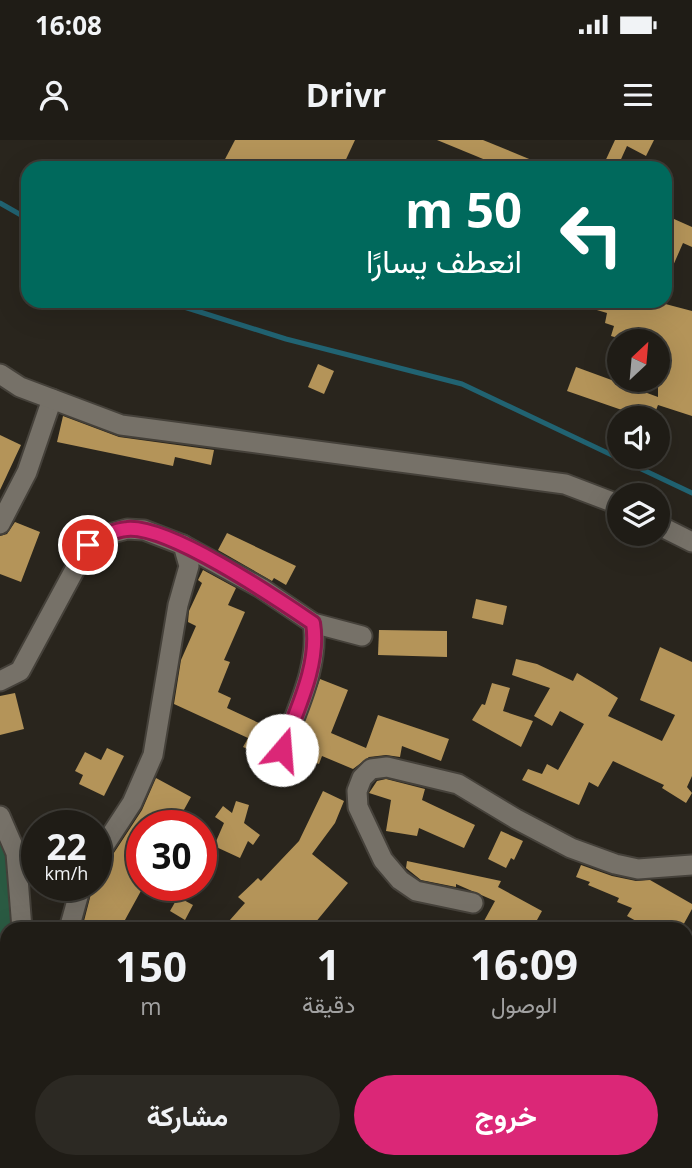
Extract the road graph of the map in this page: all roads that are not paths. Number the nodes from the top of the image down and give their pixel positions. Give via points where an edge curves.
1 (0, 374) edge
2 (52, 400) junction
3 (607, 500) edge
4 (0, 524) edge
5 (670, 530) edge
6 (692, 542) edge
7 (183, 545) junction
8 (313, 623) junction
9 (362, 636) dead end
10 (0, 681) edge
11 (282, 750) dead end
12 (0, 816) edge
13 (112, 834) edge
14 (692, 865) edge
15 (77, 901) edge
16 (473, 903) dead end
17 (22, 922) edge
18 (71, 922) edge

1 - 2 street
2 - 3 street via 121,425 565,484
2 - 4 street via 27,472
5 - 6 street
7 - 8 street
7 - 10 street via 127,528 88,545 20,671
7 - 13 street via 189,566 177,605 153,755 132,803
8 - 9 street
8 - 11 street via 316,642 311,665
12 - 17 street via 16,853
14 - 16 street via 638,869 615,864 516,820 458,784 387,767 371,769 357,791 358,807 383,860 416,891
15 - 18 street

